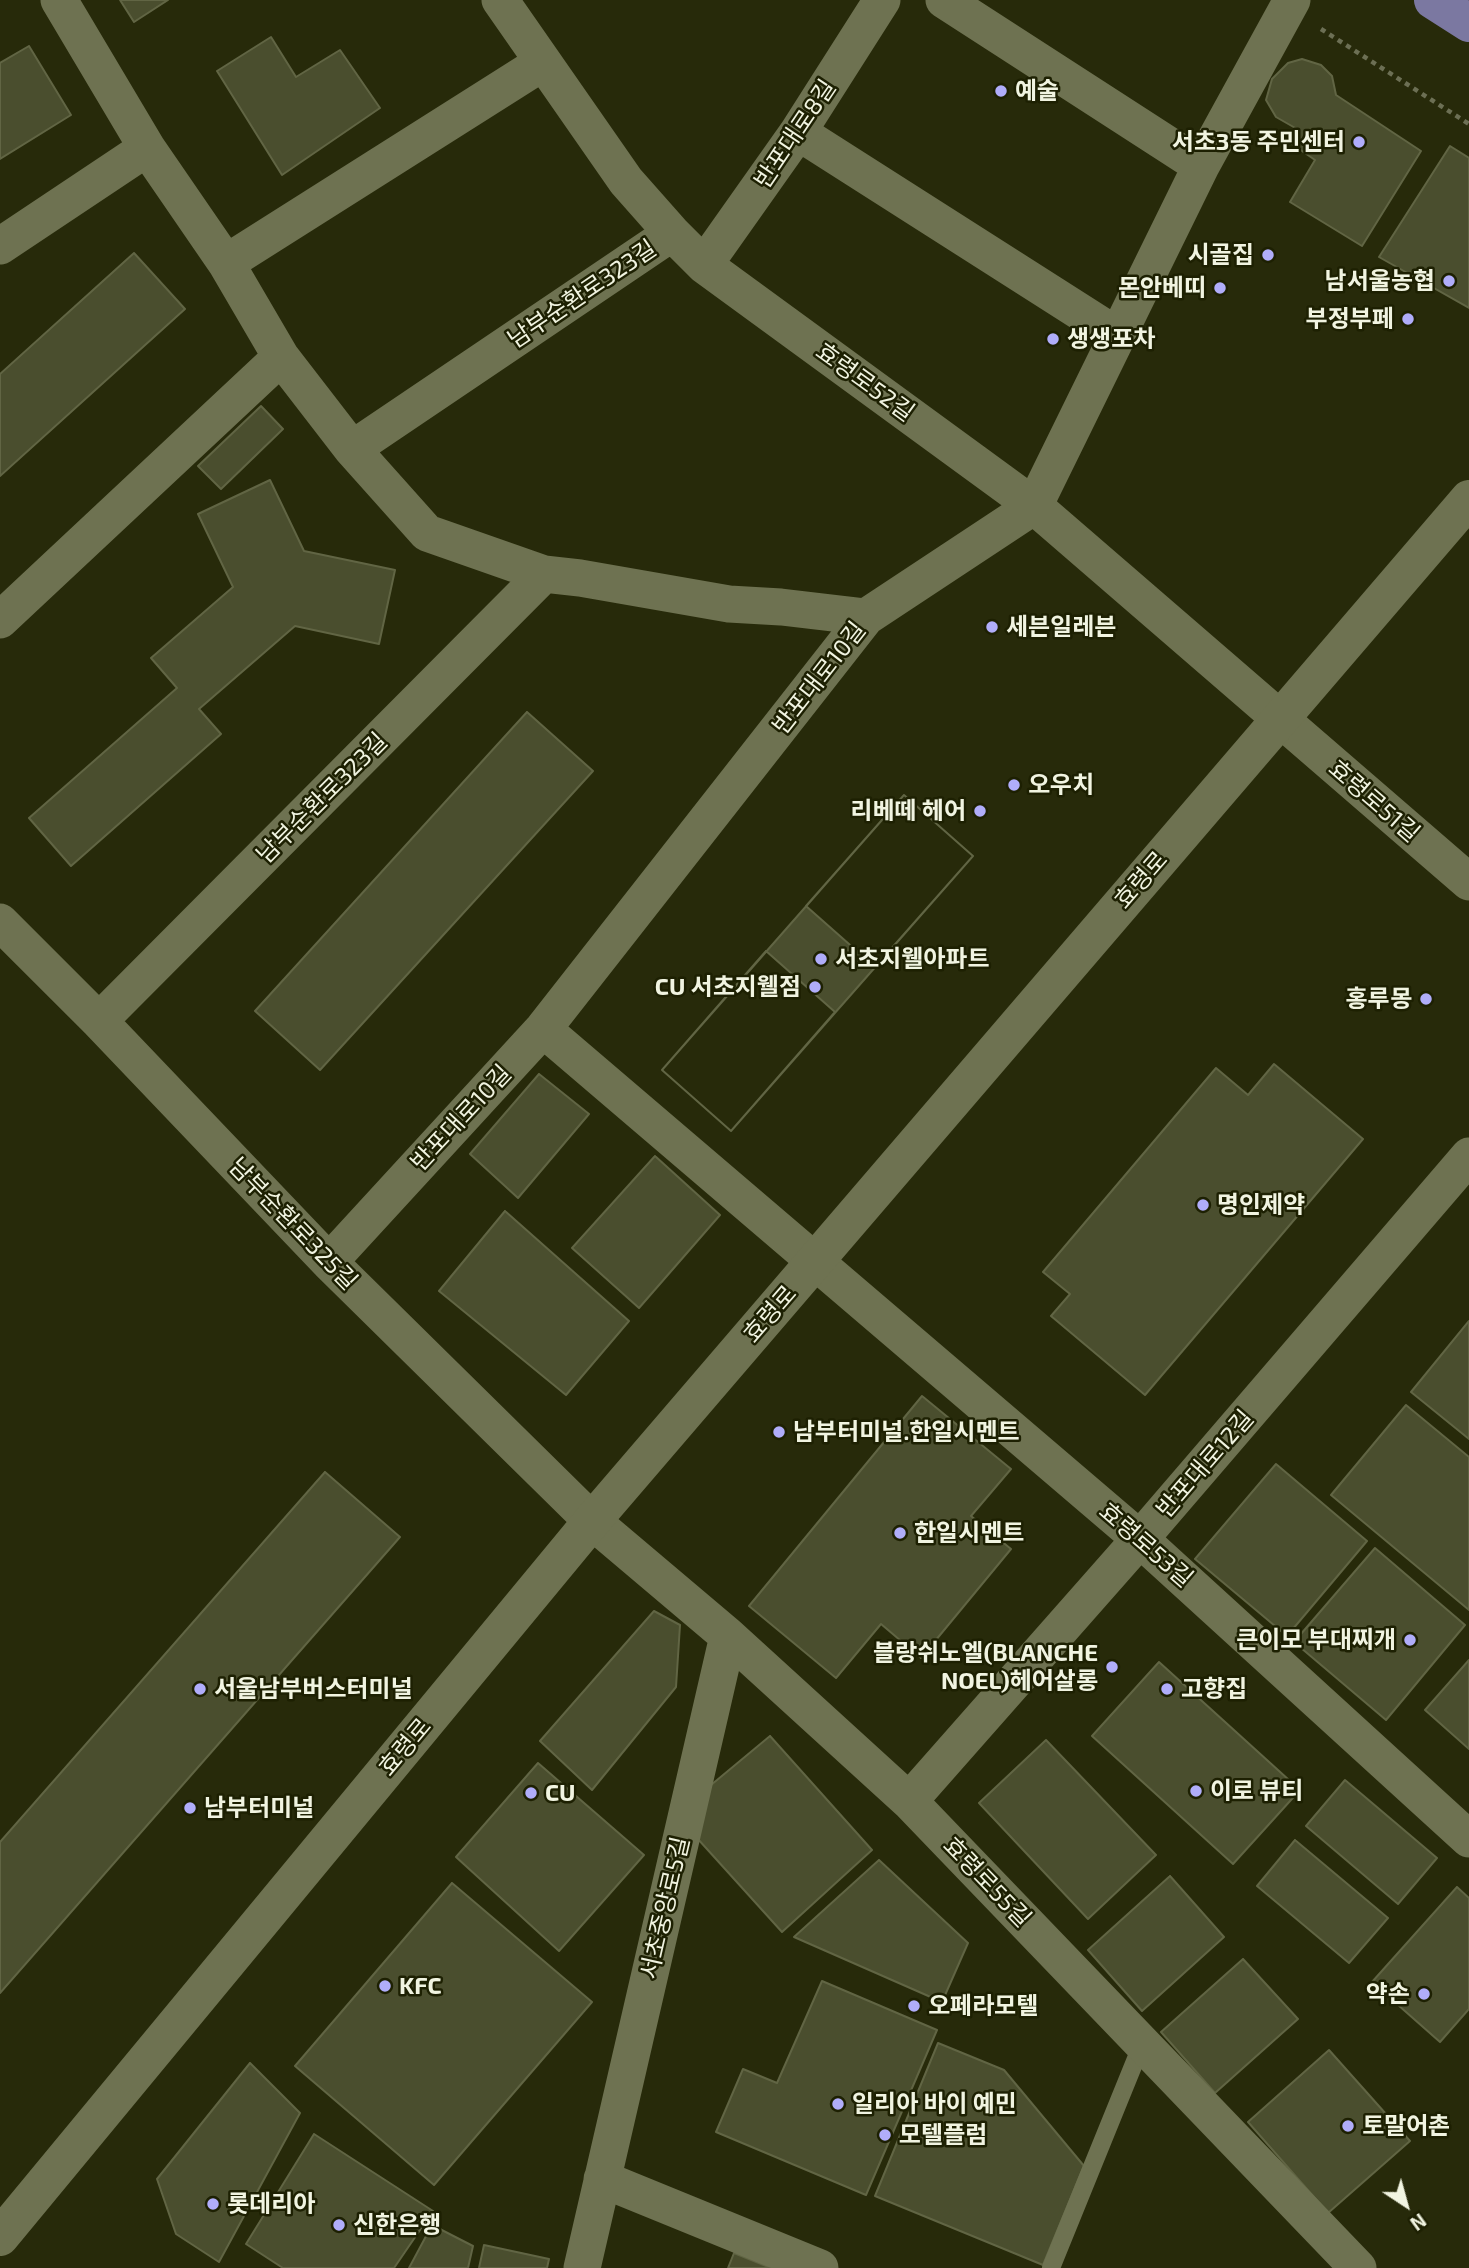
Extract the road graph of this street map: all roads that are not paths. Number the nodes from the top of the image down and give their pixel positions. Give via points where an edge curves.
1 (59, 0) edge
2 (500, 0) edge
3 (882, 0) edge
4 (944, 0) edge
5 (1433, 0) edge
6 (1290, 4) edge
7 (1469, 23) edge
8 (542, 63) junction
9 (798, 132) junction
10 (148, 148) junction
11 (1201, 166) junction
12 (672, 233) junction
13 (0, 246) edge
14 (226, 263) junction
15 (704, 265) junction
16 (1118, 336) junction
17 (281, 357) junction
18 (352, 449) junction
19 (1469, 499) edge
20 (1034, 506) junction
21 (544, 574) junction
22 (866, 618) junction
23 (0, 620) edge
24 (1279, 719) junction
25 (1469, 882) edge
26 (0, 922) edge
27 (99, 1021) junction
28 (543, 1029) junction
29 (1469, 1156) edge
30 (329, 1262) junction
31 (815, 1262) junction
32 (592, 1521) junction
33 (1140, 1539) junction
34 (728, 1636) junction
35 (909, 1801) junction
36 (1469, 1839) edge
37 (1142, 2044) junction
38 (602, 2179) junction
39 (0, 2237) edge
40 (582, 2268) edge
41 (820, 2268) edge
42 (1051, 2268) edge
43 (1358, 2268) edge

1 - 10 street
2 - 8 street, 효령로52길
3 - 9 street, 반포대로8길
4 - 11 street
5 - 7 main road
6 - 11 street
8 - 12 street, 효령로52길 via 626,181
8 - 14 street
9 - 15 street, 반포대로8길
9 - 16 street
10 - 13 street
10 - 14 street
11 - 16 street
12 - 15 street, 효령로52길
12 - 18 street, 남부순환로323길
14 - 17 street
15 - 20 street, 효령로52길
16 - 20 street
17 - 18 street
17 - 23 street
18 - 21 street via 427,533
19 - 24 main road, 효령로
20 - 22 street, 반포대로10길
20 - 24 street, 효령로52길
21 - 22 street via 729,604
21 - 27 street, 남부순환로323길
22 - 28 street, 반포대로10길
24 - 25 street, 효령로51길
24 - 31 main road, 효령로
26 - 27 street, 남부순환로325길
27 - 30 street, 남부순환로325길
28 - 30 street, 반포대로10길
28 - 31 street, 효령로
29 - 33 street, 반포대로12길
30 - 32 street, 남부순환로325길
31 - 32 main road, 효령로
31 - 33 street, 효령로53길
32 - 34 street, 효령로55길
32 - 39 main road, 효령로
33 - 35 street, 반포대로12길
33 - 36 street, 효령로53길
34 - 35 street, 효령로55길
34 - 38 street, 서초중앙로5길
35 - 37 street, 효령로55길
37 - 42 lane
37 - 43 street, 효령로55길
38 - 40 street, 서초중앙로5길
38 - 41 street

